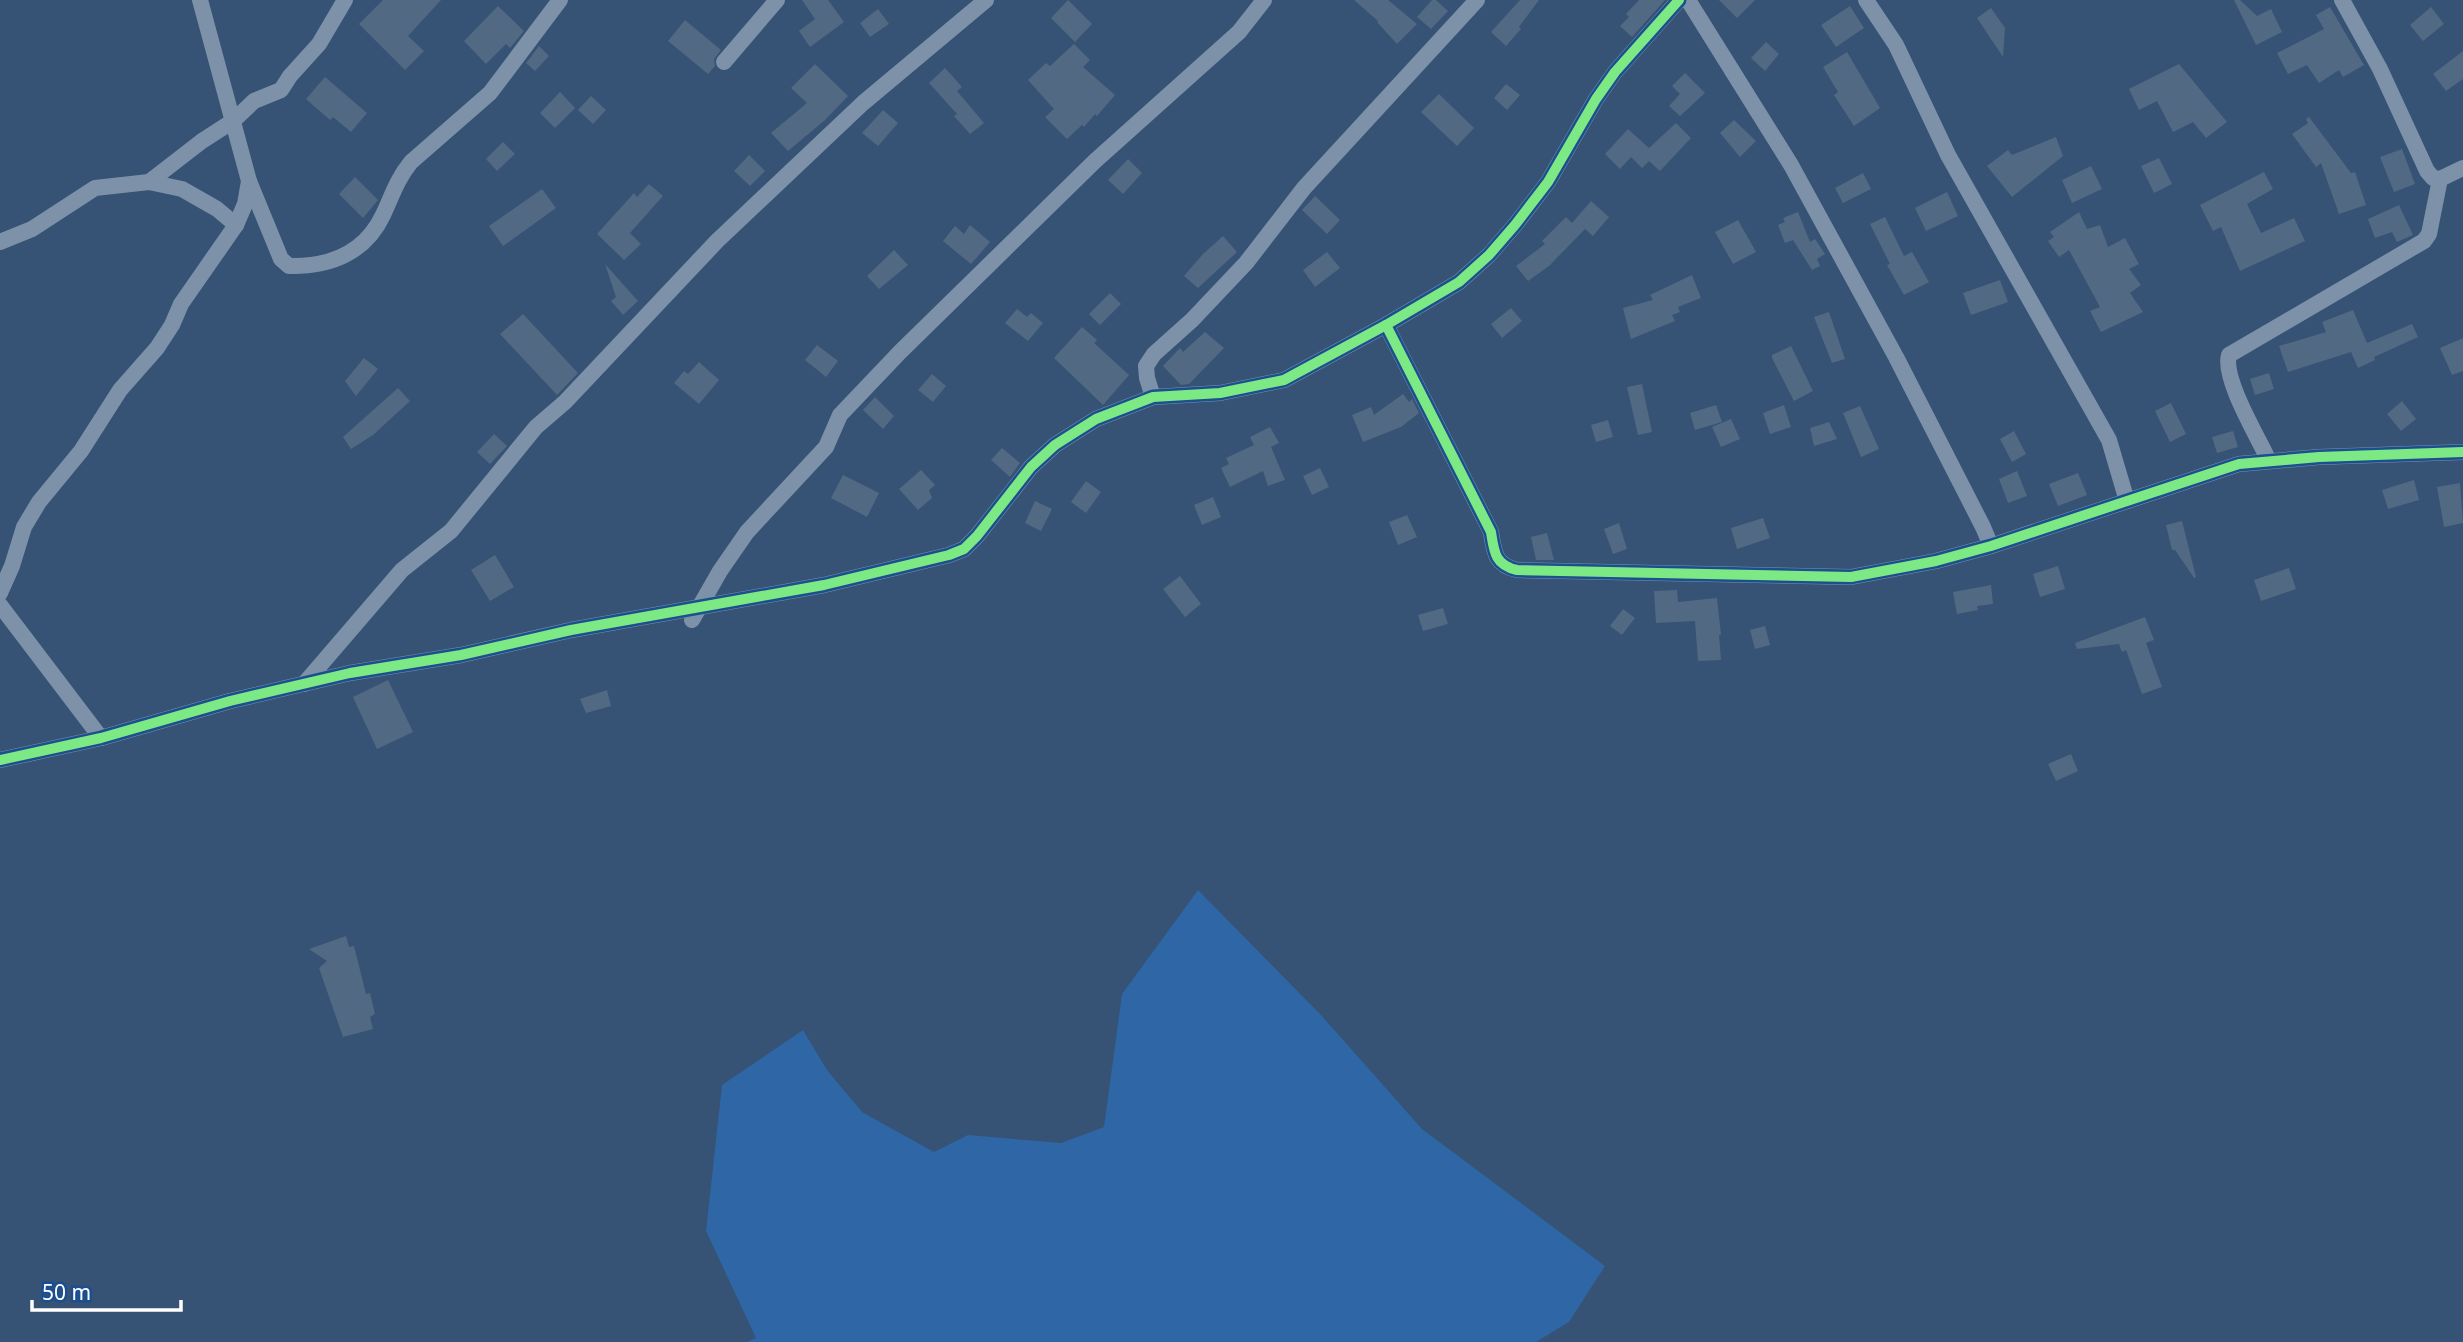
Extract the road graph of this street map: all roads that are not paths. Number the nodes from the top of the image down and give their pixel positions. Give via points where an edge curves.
1 (200, 0) edge
2 (345, 0) edge
3 (560, 0) edge
4 (778, 0) edge
5 (986, 0) edge
6 (1264, 0) edge
7 (1477, 0) edge
8 (1679, 0) edge
9 (1688, 0) edge
10 (1866, 0) edge
11 (2342, 0) edge
12 (724, 62) dead end
13 (233, 121) junction
14 (2463, 168) edge
15 (2440, 179) junction
16 (249, 181) junction
17 (149, 182) junction
18 (236, 225) junction
19 (0, 242) edge
20 (1386, 325) junction
21 (1153, 397) junction
22 (2463, 452) edge
23 (2269, 461) junction
24 (2127, 501) junction
25 (1991, 546) junction
26 (0, 593) edge
27 (0, 605) edge
28 (696, 613) junction
29 (304, 684) junction
30 (101, 738) junction
31 (0, 760) edge

1 - 13 street
2 - 13 street via 319,44 281,90 254,101
3 - 16 street via 490,93 400,175 375,231 347,256 289,266
4 - 12 street
5 - 29 street via 863,103 717,241 536,427 451,531 402,570
6 - 28 street via 1238,32 1095,161 848,406 826,447 747,532
7 - 21 street via 1304,188 1246,263 1154,354 1146,366
8 - 20 street via 1615,72 1548,182 1489,255 1459,282
9 - 25 street via 1797,177 1896,357
10 - 24 street via 1896,45 1948,155 2109,440
11 - 15 street via 2427,171
13 - 16 street
13 - 17 street
14 - 15 street
15 - 23 street via 2424,241 2229,355 2231,383
16 - 18 street
17 - 18 street via 182,189
17 - 19 street via 96,188 32,229
18 - 26 street via 181,304 157,348 120,390 81,451 39,502 24,527
20 - 21 street via 1284,380 1220,393
20 - 25 street via 1491,532 1504,567 1851,577
21 - 28 street via 1096,419 1055,445 1031,467 964,549
22 - 23 street
23 - 24 street via 2239,464
24 - 25 street
27 - 30 street
28 - 29 street via 571,630
29 - 30 street
30 - 31 street

